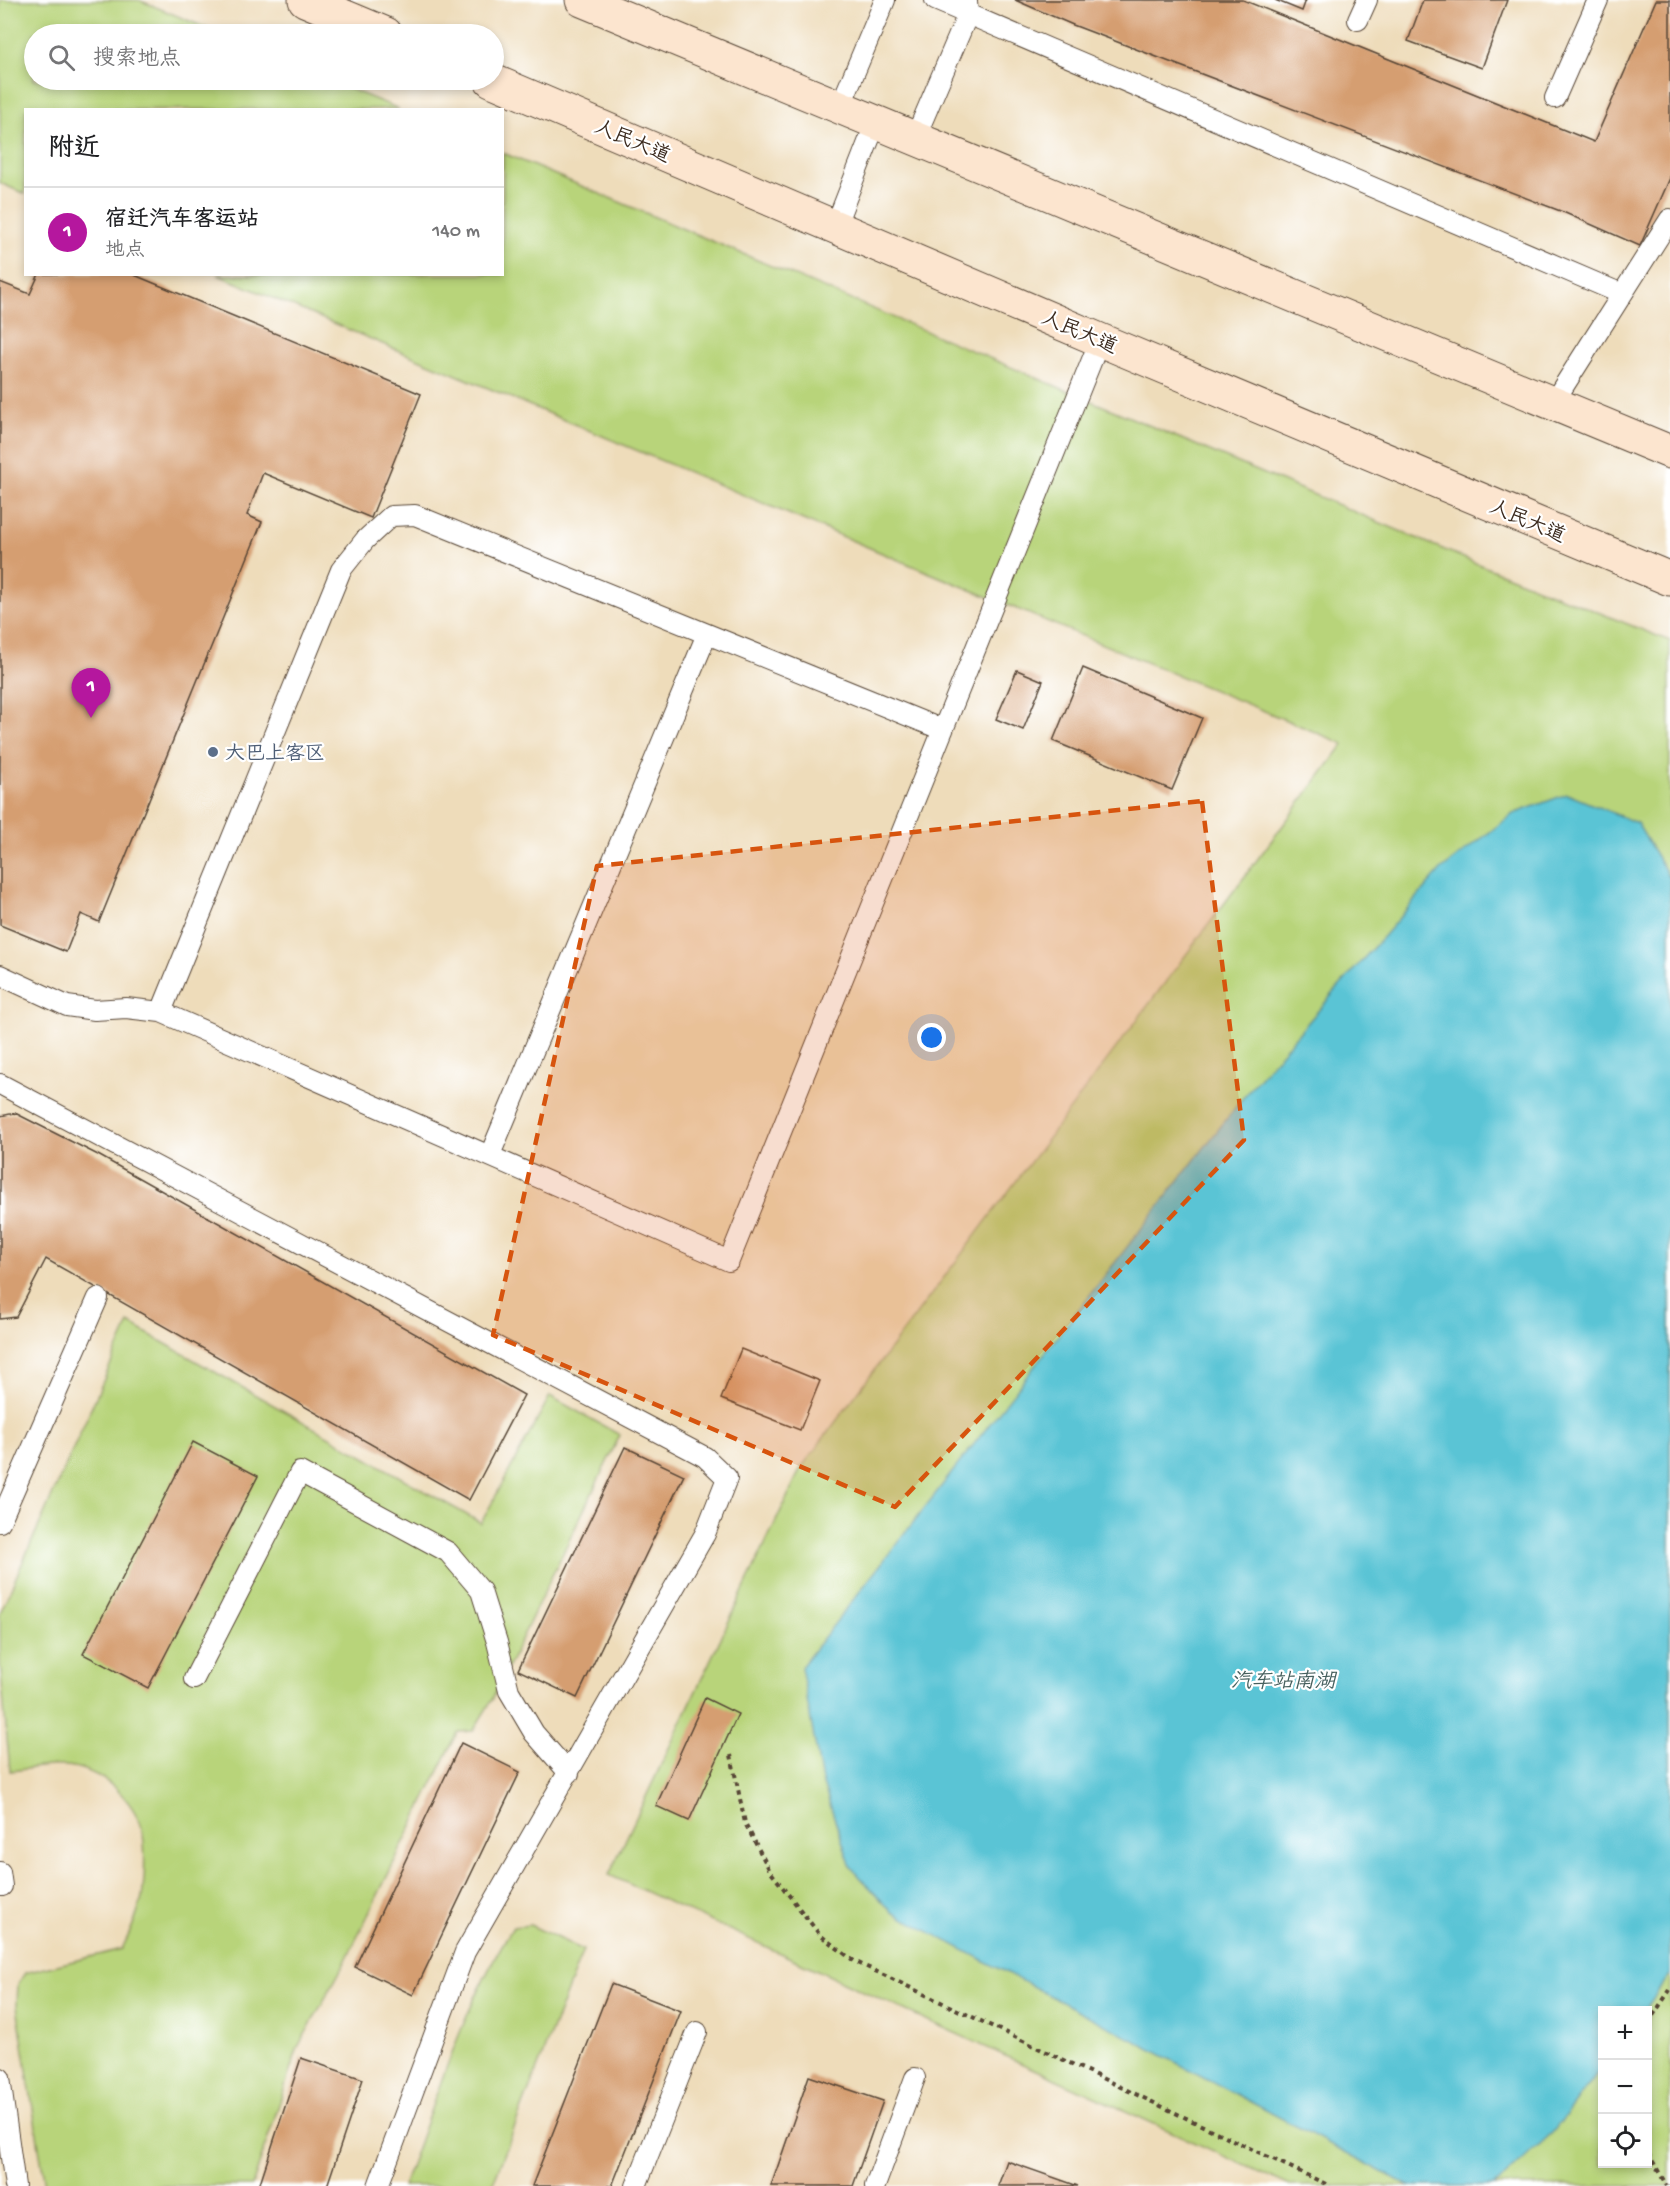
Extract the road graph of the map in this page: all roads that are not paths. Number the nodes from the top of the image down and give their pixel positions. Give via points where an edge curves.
1 (305, 0) edge
2 (582, 0) edge
3 (885, 0) edge
4 (935, 0) edge
5 (1367, 0) edge
6 (1598, 0) edge
7 (967, 7) edge
8 (1358, 20) dead end
9 (362, 24) edge
10 (504, 86) edge
11 (1555, 98) dead end
12 (840, 107) junction
13 (876, 122) junction
14 (915, 138) junction
15 (1670, 219) edge
16 (835, 227) junction
17 (1622, 294) junction
18 (1100, 340) junction
19 (1553, 403) junction
20 (1670, 452) edge
21 (1670, 579) edge
22 (707, 634) junction
23 (943, 730) junction
24 (0, 975) edge
25 (161, 1012) junction
26 (0, 1084) edge
27 (490, 1155) junction
28 (98, 1298) dead end
29 (0, 1522) edge
30 (194, 1679) dead end
31 (569, 1773) junction
32 (0, 1872) edge
33 (0, 1886) edge
34 (696, 2032) dead end
35 (0, 2078) edge
36 (915, 2078) dead end
37 (15, 2186) edge
38 (378, 2186) edge
39 (636, 2186) edge
40 (875, 2186) edge

1 - 9 main road
2 - 12 main road
3 - 12 lane
4 - 7 lane
5 - 8 lane
6 - 11 lane
7 - 14 lane
7 - 17 lane
10 - 16 main road, 人民大道
12 - 13 main road
13 - 14 main road
13 - 16 lane
14 - 19 main road
15 - 17 lane
16 - 18 main road, 人民大道
17 - 19 lane
18 - 21 main road, 人民大道
18 - 23 lane
19 - 20 main road
22 - 23 lane
22 - 25 lane via 415,515 391,516 341,570
22 - 27 lane
23 - 27 lane via 729,1261
24 - 25 lane via 67,1006
25 - 27 lane
26 - 31 lane via 705,1457 727,1478 705,1534
28 - 29 lane
30 - 31 lane via 300,1472 448,1552 481,1592 508,1692 534,1733
31 - 38 lane via 465,1952
32 - 33 lane
34 - 39 lane
35 - 37 lane
36 - 40 lane

